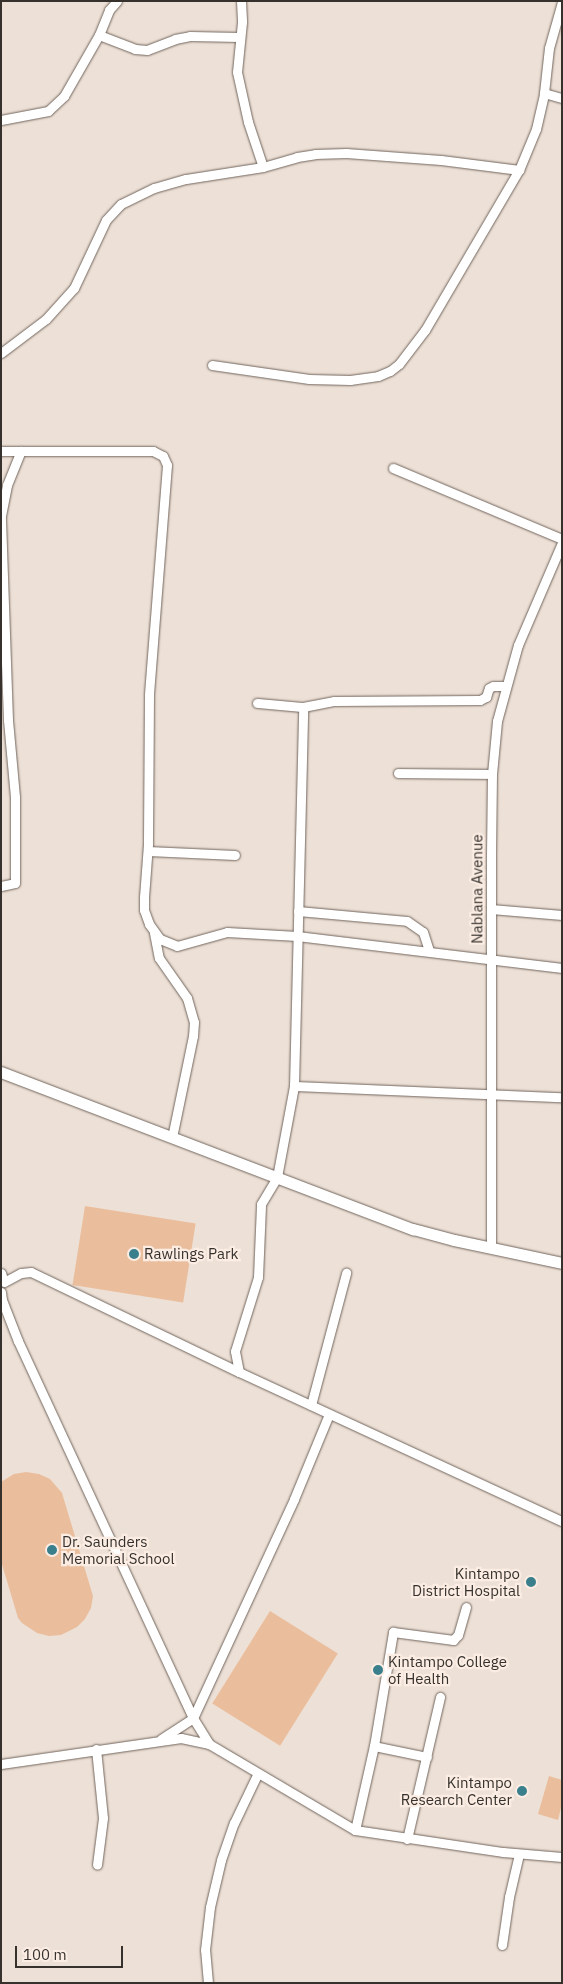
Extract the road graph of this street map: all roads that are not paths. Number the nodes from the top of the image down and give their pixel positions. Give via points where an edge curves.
1 (117, 1) edge
2 (241, 1) edge
3 (562, 2) edge
4 (99, 35) junction
5 (239, 37) junction
6 (544, 93) junction
7 (562, 98) edge
8 (1, 120) edge
9 (264, 167) junction
10 (519, 170) junction
11 (1, 354) edge
12 (212, 365) dead end
13 (21, 451) junction
14 (1, 452) edge
15 (393, 468) dead end
16 (562, 541) edge
17 (505, 686) junction
18 (257, 703) dead end
19 (303, 707) junction
20 (398, 773) dead end
21 (492, 774) junction
22 (148, 851) junction
23 (235, 855) dead end
24 (1, 886) edge
25 (491, 909) junction
26 (298, 911) junction
27 (562, 916) edge
28 (154, 933) junction
29 (297, 936) junction
30 (429, 951) junction
31 (491, 958) junction
32 (562, 968) edge
33 (1, 1072) edge
34 (294, 1086) junction
35 (490, 1094) junction
36 (562, 1097) edge
37 (172, 1136) junction
38 (277, 1178) junction
39 (491, 1248) junction
40 (562, 1263) edge
41 (346, 1273) dead end
42 (2, 1285) edge
43 (239, 1372) junction
44 (311, 1405) junction
45 (329, 1414) junction
46 (562, 1521) edge
47 (466, 1607) dead end
48 (440, 1697) dead end
49 (193, 1718) junction
50 (160, 1740) junction
51 (209, 1744) junction
52 (374, 1746) junction
53 (96, 1749) junction
54 (426, 1757) junction
55 (1, 1764) edge
56 (258, 1773) junction
57 (355, 1830) junction
58 (407, 1838) junction
59 (519, 1854) junction
60 (562, 1857) edge
61 (97, 1865) dead end
62 (502, 1945) dead end
63 (208, 1983) edge

1 - 4 street via 108,10
2 - 5 street
3 - 6 street via 549,48
4 - 5 street via 135,49 147,50 190,36
4 - 8 street via 64,96 48,111
5 - 9 street via 237,72 248,122
6 - 7 street
6 - 10 street via 536,129
9 - 10 street via 297,157 346,153
9 - 11 street via 186,179 154,188 121,204 106,220 74,288 46,319
10 - 12 street via 425,330 390,371 365,379 309,379
13 - 14 street
13 - 22 street via 153,451 163,456 167,465 149,695
13 - 24 street via 7,485 1,516 8,720 15,797 14,883
15 - 16 street
16 - 17 street, Nablana Avenue via 518,645
17 - 19 street via 489,688 486,697 480,700 334,701
17 - 21 street, Nablana Avenue via 497,721
18 - 19 street
19 - 26 street
20 - 21 street
21 - 25 street, Nablana Avenue
22 - 23 street
22 - 28 street via 144,910
25 - 27 street
25 - 31 street, Nablana Avenue
26 - 29 street
26 - 30 street via 407,921 423,932
28 - 29 street via 164,942 177,946 227,932
28 - 37 street via 159,958 187,998 194,1022
29 - 30 street
29 - 34 street
30 - 31 street
31 - 32 street
31 - 35 street, Nablana Avenue
33 - 37 main road
34 - 35 street
34 - 38 street
35 - 36 street
35 - 39 street, Nablana Avenue
37 - 38 main road
38 - 39 main road via 413,1229
38 - 43 street via 260,1204 258,1277 235,1350
39 - 40 main road
41 - 44 street
42 - 43 street via 21,1273 31,1272
42 - 49 street via 2,1300 15,1334
43 - 44 street
44 - 45 street
45 - 46 street
45 - 49 street
47 - 52 street via 458,1635 453,1640 393,1632
48 - 54 street
49 - 50 street
49 - 51 street
50 - 51 street via 181,1738
50 - 53 street
51 - 56 street
52 - 54 street
52 - 57 street
53 - 55 street
53 - 61 street via 103,1818
54 - 58 street
56 - 57 street
56 - 63 street via 220,1860 205,1950
57 - 58 street
58 - 59 street
59 - 60 street
59 - 62 street

